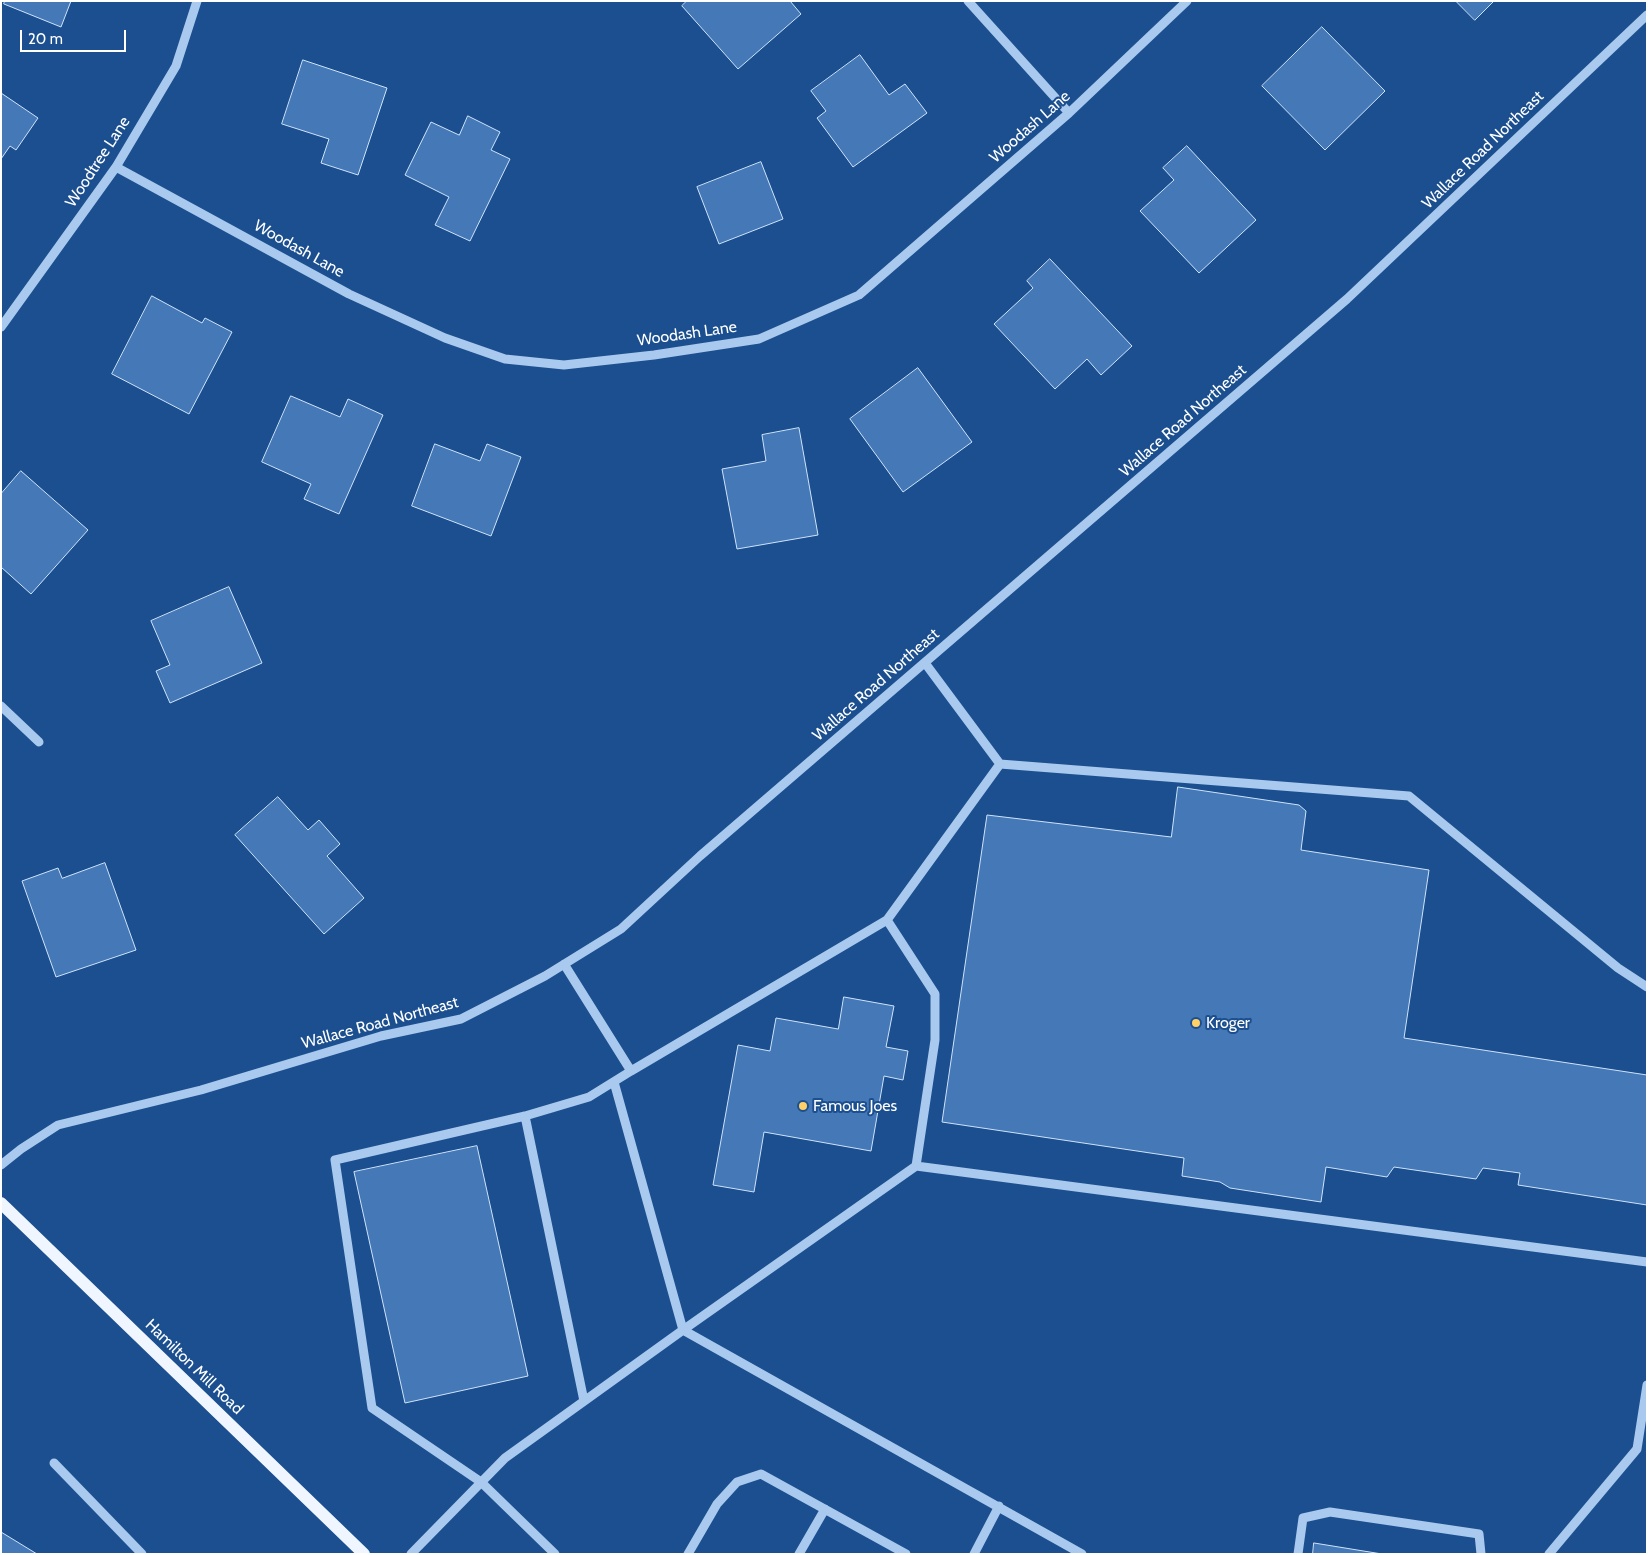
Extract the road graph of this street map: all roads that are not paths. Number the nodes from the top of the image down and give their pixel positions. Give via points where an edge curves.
1 (197, 1) edge
2 (968, 1) edge
3 (1187, 1) edge
4 (1647, 15) edge
5 (1069, 113) junction
6 (116, 167) junction
7 (1, 327) edge
8 (925, 663) junction
9 (1, 706) edge
10 (39, 742) dead end
11 (1000, 764) junction
12 (887, 920) junction
13 (564, 964) junction
14 (1647, 987) edge
15 (631, 1071) junction
16 (614, 1082) junction
17 (525, 1116) junction
18 (1, 1165) edge
19 (916, 1166) junction
20 (1, 1203) edge
21 (1647, 1262) edge
22 (683, 1330) junction
23 (1647, 1385) edge
24 (584, 1401) junction
25 (54, 1463) dead end
26 (481, 1482) junction
27 (999, 1506) junction
28 (825, 1509) junction
29 (142, 1554) edge
30 (364, 1554) edge
31 (411, 1554) edge
32 (555, 1554) edge
33 (688, 1554) edge
34 (799, 1554) edge
35 (906, 1554) edge
36 (974, 1554) edge
37 (1082, 1554) edge
38 (1298, 1554) edge
39 (1481, 1554) edge
40 (1549, 1554) edge

1 - 6 street, Woodtree Lane via 176,66
2 - 5 street
3 - 5 street, Woodash Lane
4 - 8 street, Wallace Road Northeast via 1347,299
5 - 6 street, Woodash Lane via 859,295 760,339 564,365 505,359 445,338 349,294
6 - 7 street, Woodtree Lane
8 - 11 street
8 - 13 street, Wallace Road Northeast via 700,856 621,929
9 - 10 street
11 - 12 street
11 - 14 street via 1409,796 1603,956
12 - 15 street
12 - 19 street via 935,994 935,1040
13 - 15 street
13 - 18 street, Wallace Road Northeast via 461,1019 381,1036 201,1090 58,1124
15 - 16 street
16 - 17 street via 589,1097
16 - 22 street
17 - 24 street
17 - 26 street via 335,1160 372,1408
19 - 21 street
19 - 22 street
20 - 30 main road, Hamilton Mill Road
22 - 24 street
22 - 27 street
23 - 40 street via 1637,1449
24 - 26 street via 505,1458
25 - 29 street
26 - 31 street
26 - 32 street
27 - 36 street
27 - 37 street
28 - 33 street via 762,1474 737,1482 717,1504
28 - 34 street
28 - 35 street
38 - 39 street via 1303,1518 1330,1512 1479,1534

